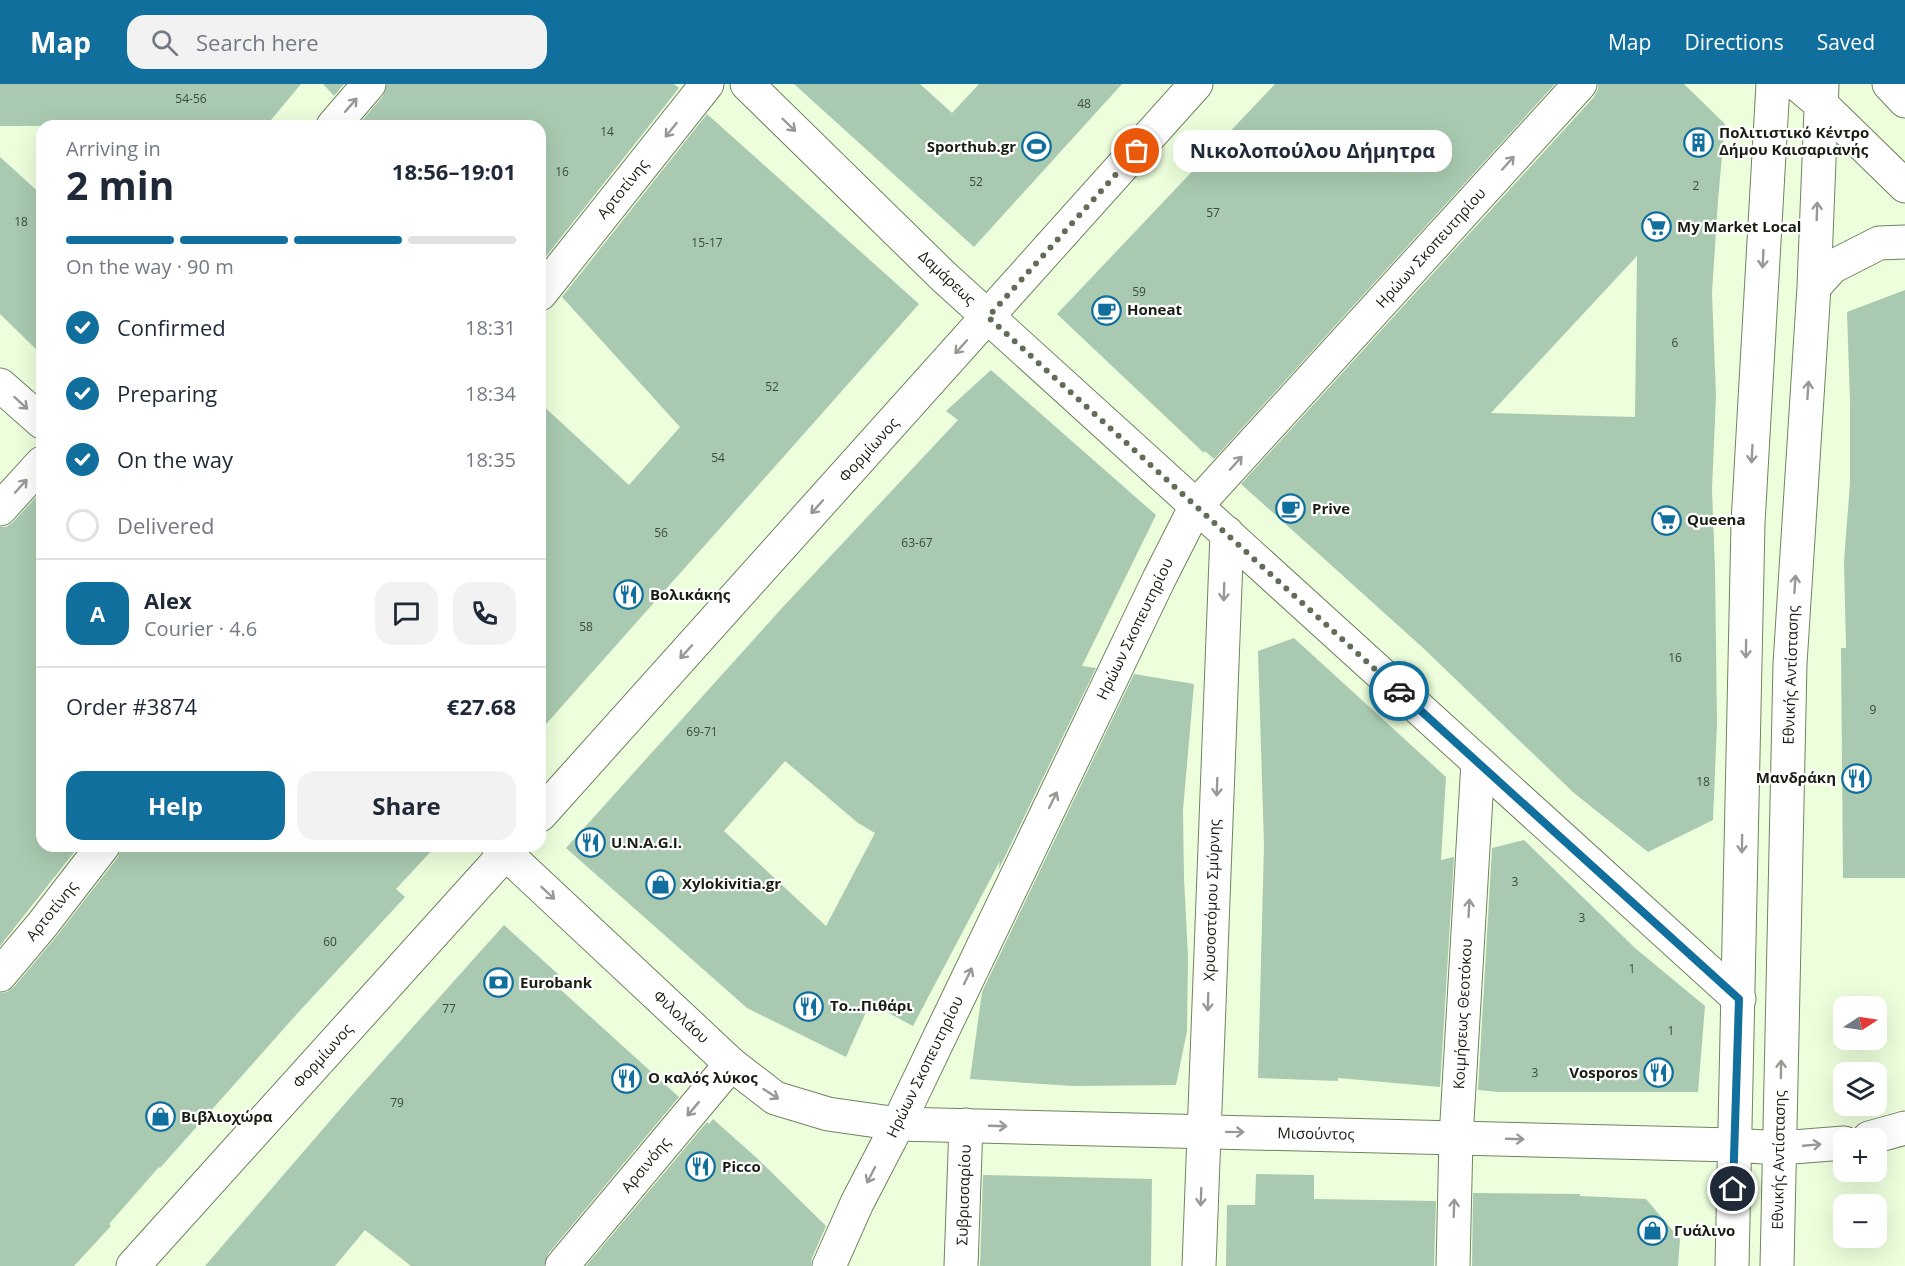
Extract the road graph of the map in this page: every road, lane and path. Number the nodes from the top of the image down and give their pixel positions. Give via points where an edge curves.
1 (369, 84) edge
2 (707, 84) edge
3 (747, 84) edge
4 (1196, 84) edge
5 (1580, 84) edge
6 (1773, 84) edge
7 (1889, 84) edge
8 (1814, 91) edge
9 (1905, 101) edge
10 (338, 120) edge
11 (1905, 186) edge
12 (1905, 242) edge
13 (546, 286) edge
14 (1814, 287) junction
15 (988, 317) junction
16 (0, 385) edge
17 (36, 417) edge
18 (36, 470) edge
19 (1196, 506) junction
20 (0, 509) edge
21 (1227, 533) junction
22 (1478, 762) junction
23 (546, 808) edge
24 (99, 852) edge
25 (501, 852) edge
26 (509, 852) edge
27 (0, 975) edge
28 (1739, 999) junction
29 (731, 1064) junction
30 (898, 1124) junction
31 (966, 1125) junction
32 (1905, 1128) edge
33 (1203, 1131) junction
34 (1887, 1133) edge
35 (1456, 1138) junction
36 (1833, 1144) edge
37 (1734, 1145) junction
38 (1780, 1148) junction
39 (133, 1266) edge
40 (562, 1266) edge
41 (829, 1266) edge
42 (962, 1266) edge
43 (1199, 1266) edge
44 (1453, 1266) edge
45 (1732, 1266) edge
46 (1777, 1266) edge

10 -> 1 street
2 -> 13 street, Αρτοτίνης
3 -> 15 street, Δαμάρεως
4 - 15 street, Φορμίωνος
19 -> 5 street, Ηρώων Σκοπευτηρίου
6 -> 28 street via 1748,523
7 - 9 street
8 - 11 street
14 -> 8 street, Εθνικής Αντίστασης
12 - 14 street via 1879,243 1832,267
38 -> 14 street, Εθνικής Αντίστασης via 1790,664
15 - 19 street, Δαμάρεως
15 -> 23 street, Φορμίωνος
16 -> 17 street
20 -> 18 street
19 - 21 street, Δαμάρεως
30 -> 19 street, Ηρώων Σκοπευτηρίου
21 - 22 street, Δαμάρεως
21 -> 33 street, Χρυσοστόμου Σμύρνης
22 - 28 street, Δαμάρεως
35 -> 22 street, Κοιμήσεως Θεοτόκου
24 - 27 street, Αρτοτίνης
25 - 39 street, Φορμίωνος
26 -> 29 street, Φιλολάου
28 - 37 street
29 -> 30 street, Φιλολάου via 775,1098 828,1114
29 -> 40 street, Αρσινόης
30 - 31 street, Μισούντος
30 -> 41 street, Ηρώων Σκοπευτηρίου via 856,1203
31 -> 33 street, Μισούντος
31 - 42 street, Συβρισσαρίου
32 - 34 street
33 -> 35 street, Μισούντος
33 -> 43 street, Χρυσοστόμου Σμύρνης
35 -> 37 street, Μισούντος
44 -> 35 street, Κοιμήσεως Θεοτόκου
38 -> 36 street, Μισούντος
37 - 38 street, Μισούντος
37 - 45 street
38 - 46 street, Εθνικής Αντίστασης

